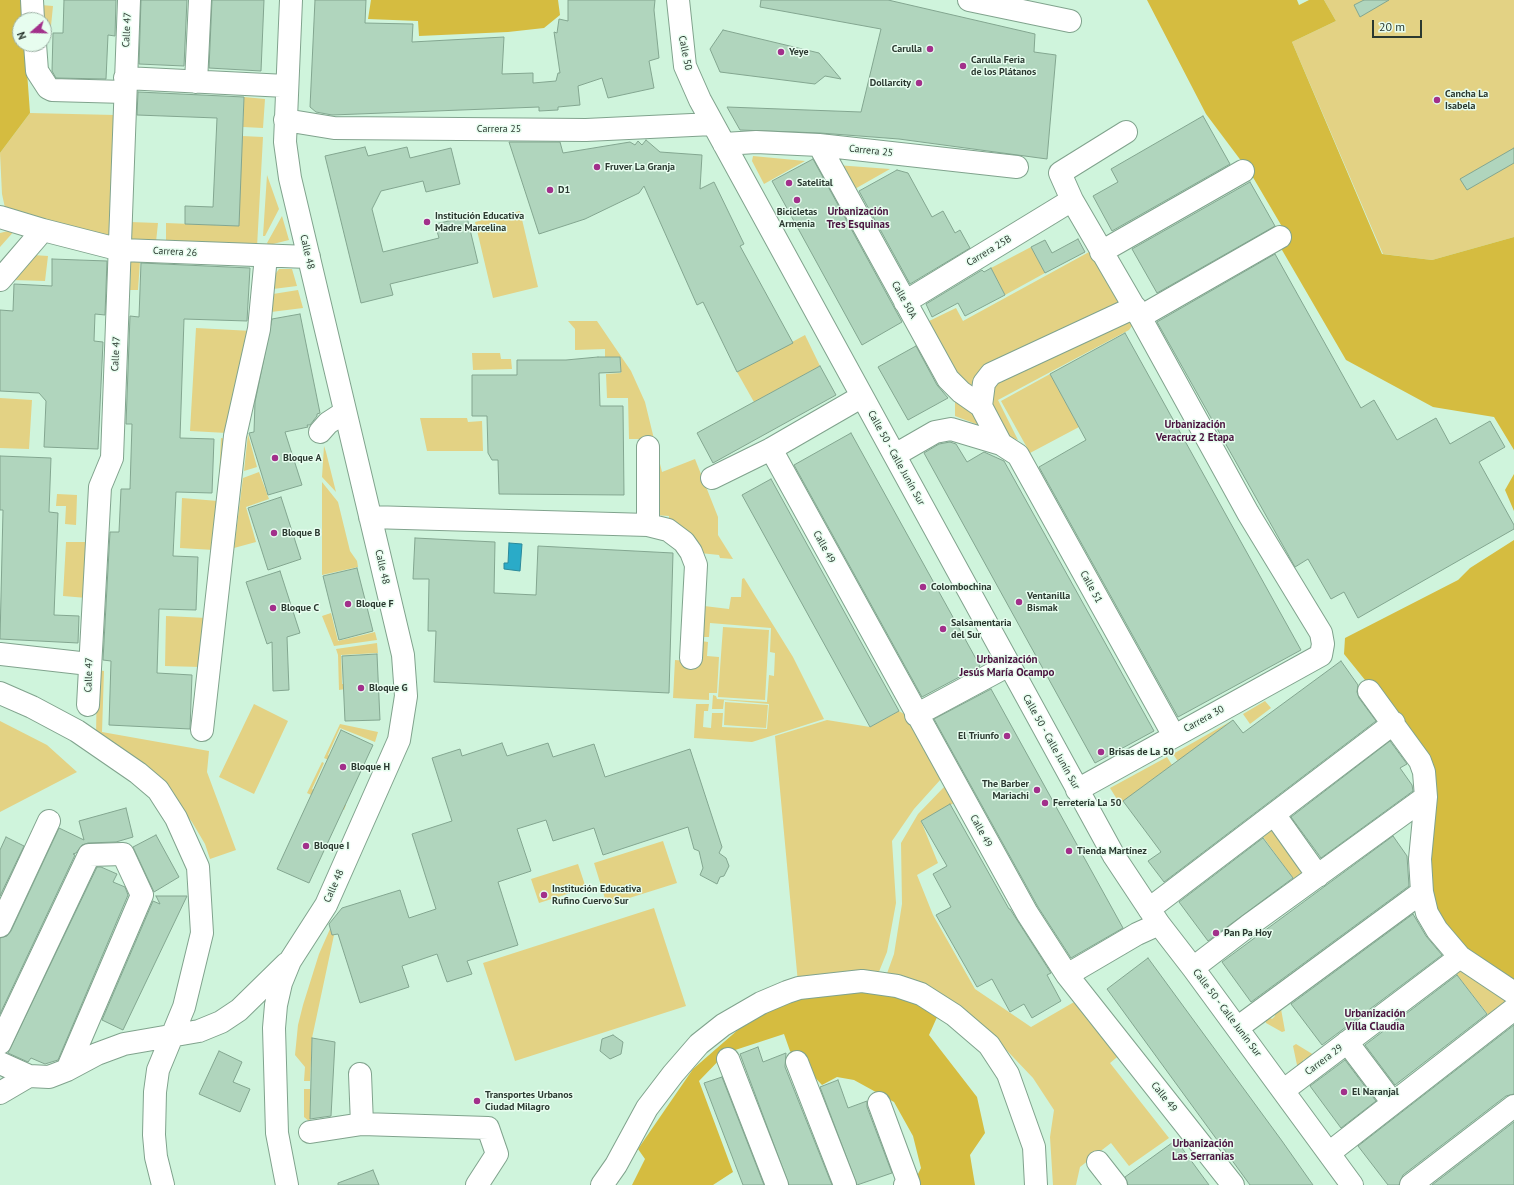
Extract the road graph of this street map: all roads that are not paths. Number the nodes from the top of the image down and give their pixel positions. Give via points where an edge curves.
1 (32, 0) edge
2 (129, 0) edge
3 (200, 0) edge
4 (291, 0) edge
5 (678, 0) edge
6 (969, 0) edge
7 (33, 12) edge
8 (1070, 21) dead end
9 (36, 52) edge
10 (196, 82) junction
11 (125, 85) junction
12 (286, 86) junction
13 (285, 120) junction
14 (713, 124) junction
15 (1126, 132) dead end
16 (724, 144) junction
17 (819, 145) junction
18 (1017, 167) dead end
19 (1243, 171) dead end
20 (1072, 200) junction
21 (1, 219) edge
22 (43, 230) junction
23 (1280, 237) dead end
24 (121, 250) junction
25 (1101, 252) junction
26 (266, 256) junction
27 (309, 257) junction
28 (0, 280) edge
29 (905, 302) junction
30 (1137, 312) junction
31 (862, 397) junction
32 (981, 406) junction
33 (345, 412) junction
34 (320, 432) dead end
35 (1001, 444) junction
36 (648, 447) dead end
37 (771, 449) junction
38 (895, 455) junction
39 (712, 478) dead end
40 (370, 517) junction
41 (648, 525) junction
42 (0, 654) edge
43 (691, 658) dead end
44 (89, 664) junction
45 (1009, 665) junction
46 (1369, 691) dead end
47 (0, 693) edge
48 (88, 705) dead end
49 (916, 715) junction
50 (1394, 723) junction
51 (202, 730) dead end
52 (1174, 736) junction
53 (1077, 790) junction
54 (1426, 797) junction
55 (1274, 814) junction
56 (49, 821) dead end
57 (1318, 876) junction
58 (1422, 892) junction
59 (1154, 917) junction
60 (0, 926) edge
61 (1460, 956) junction
62 (290, 961) junction
63 (1193, 968) junction
64 (1067, 975) junction
65 (1514, 993) edge
66 (1514, 1008) edge
67 (1237, 1028) junction
68 (173, 1037) junction
69 (1347, 1042) junction
70 (0, 1043) edge
71 (728, 1059) dead end
72 (796, 1062) dead end
73 (0, 1063) edge
74 (67, 1070) junction
75 (360, 1074) dead end
76 (29, 1076) junction
77 (1284, 1090) junction
78 (0, 1093) edge
79 (879, 1103) dead end
80 (1393, 1103) junction
81 (1514, 1106) edge
82 (362, 1124) junction
83 (310, 1132) dead end
84 (1329, 1153) junction
85 (156, 1157) junction
86 (1098, 1162) dead end
87 (1346, 1183) edge
88 (150, 1185) edge
89 (163, 1185) edge
90 (287, 1185) edge
91 (477, 1185) edge
92 (602, 1185) edge
93 (777, 1185) edge
94 (845, 1185) edge
95 (905, 1185) edge
96 (1036, 1185) edge
97 (1116, 1185) edge
98 (1233, 1185) edge
99 (1411, 1185) edge

1 - 7 street
2 - 11 street, Calle 47
3 - 10 street
4 - 12 street, Calle 48
5 - 14 street, Calle 50 via 685,66
6 - 8 street
9 - 11 street via 37,71 52,90
10 - 11 street
10 - 12 street
11 - 24 street, Calle 47
12 - 13 street, Calle 48
13 - 14 street, Carrera 25 via 334,128 586,130
13 - 27 street, Calle 48 via 290,178
14 - 16 street, Calle 50 - Calle Junín Sur
15 - 20 street via 1060,173
16 - 17 street, Carrera 25 via 756,142
16 - 31 street, Calle 50 - Calle Junín Sur
17 - 18 street, Carrera 25
17 - 29 street, Calle 50A
19 - 25 street
20 - 25 street
20 - 29 street, Carrera 25B
21 - 22 street, Carrera 26
22 - 24 street, Carrera 26
22 - 28 street
23 - 30 street
24 - 26 street, Carrera 26
24 - 44 street, Calle 47 via 112,458 100,487
25 - 30 street
26 - 27 street, Carrera 26
26 - 51 street via 259,329 236,436
27 - 33 street, Calle 48
29 - 32 street, Calle 50A via 948,379
30 - 32 street via 991,374 984,383
30 - 52 street, Carrera 30 via 1248,513 1321,633 1324,644 1321,654
31 - 37 street
31 - 38 street, Calle 50 - Calle Junín Sur
32 - 35 street, Calle 50A
33 - 34 street via 328,423
33 - 40 street, Calle 48
35 - 38 street via 951,429 935,432
35 - 52 street, Calle 51 via 1018,455
36 - 41 street
37 - 39 street
37 - 49 street, Calle 49
38 - 45 street, Calle 50 - Calle Junín Sur
40 - 41 street
40 - 62 street, Calle 48 via 403,655 406,696 399,740 326,905
41 - 43 street via 675,534 684,542 694,558 696,565
42 - 44 street
44 - 48 street, Calle 47
45 - 49 street
45 - 53 street, Calle 50 - Calle Junín Sur
46 - 50 street
47 - 68 street via 77,731 138,773 158,790 176,818 198,867 202,933 184,1007
49 - 64 street, Calle 49 via 1027,913
50 - 54 street via 1420,761 1424,772
50 - 55 street
52 - 53 street, Carrera 30
53 - 59 street, Calle 50 - Calle Junín Sur via 1114,856
54 - 57 street
54 - 58 street via 1420,859
55 - 57 street
55 - 59 street
56 - 60 street
57 - 63 street
58 - 61 street via 1426,913 1436,930
58 - 67 street
59 - 63 street, Calle 50 - Calle Junín Sur
59 - 64 street via 1137,934
61 - 65 street
61 - 69 street, Carrera 29
62 - 68 street via 239,1010 221,1022 199,1031
62 - 90 street, Calle 48 via 281,983 274,1028 277,1133
63 - 67 street, Calle 50 - Calle Junín Sur
64 - 98 street, Calle 49
66 - 80 street
67 - 77 street, Calle 50 - Calle Junín Sur
68 - 74 street via 124,1044 97,1054
68 - 85 street via 158,1070 154,1128
69 - 77 street, Carrera 29
69 - 80 street
70 - 74 street via 89,855 123,854 142,895
71 - 93 street
72 - 94 street
73 - 76 street
74 - 76 street via 49,1076
75 - 82 street
76 - 78 street
77 - 84 street, Calle 50 - Calle Junín Sur
79 - 95 street via 908,1184
80 - 84 street
81 - 99 street
82 - 83 street
82 - 91 street via 488,1128 497,1154
84 - 87 street, Calle 50 - Calle Junín Sur
85 - 88 street
85 - 89 street
86 - 97 street
92 - 96 street via 616,1166 647,1108 705,1039 723,1025 761,1003 799,988 862,981 897,986 921,994 954,1015 989,1045 1008,1074 1034,1147

